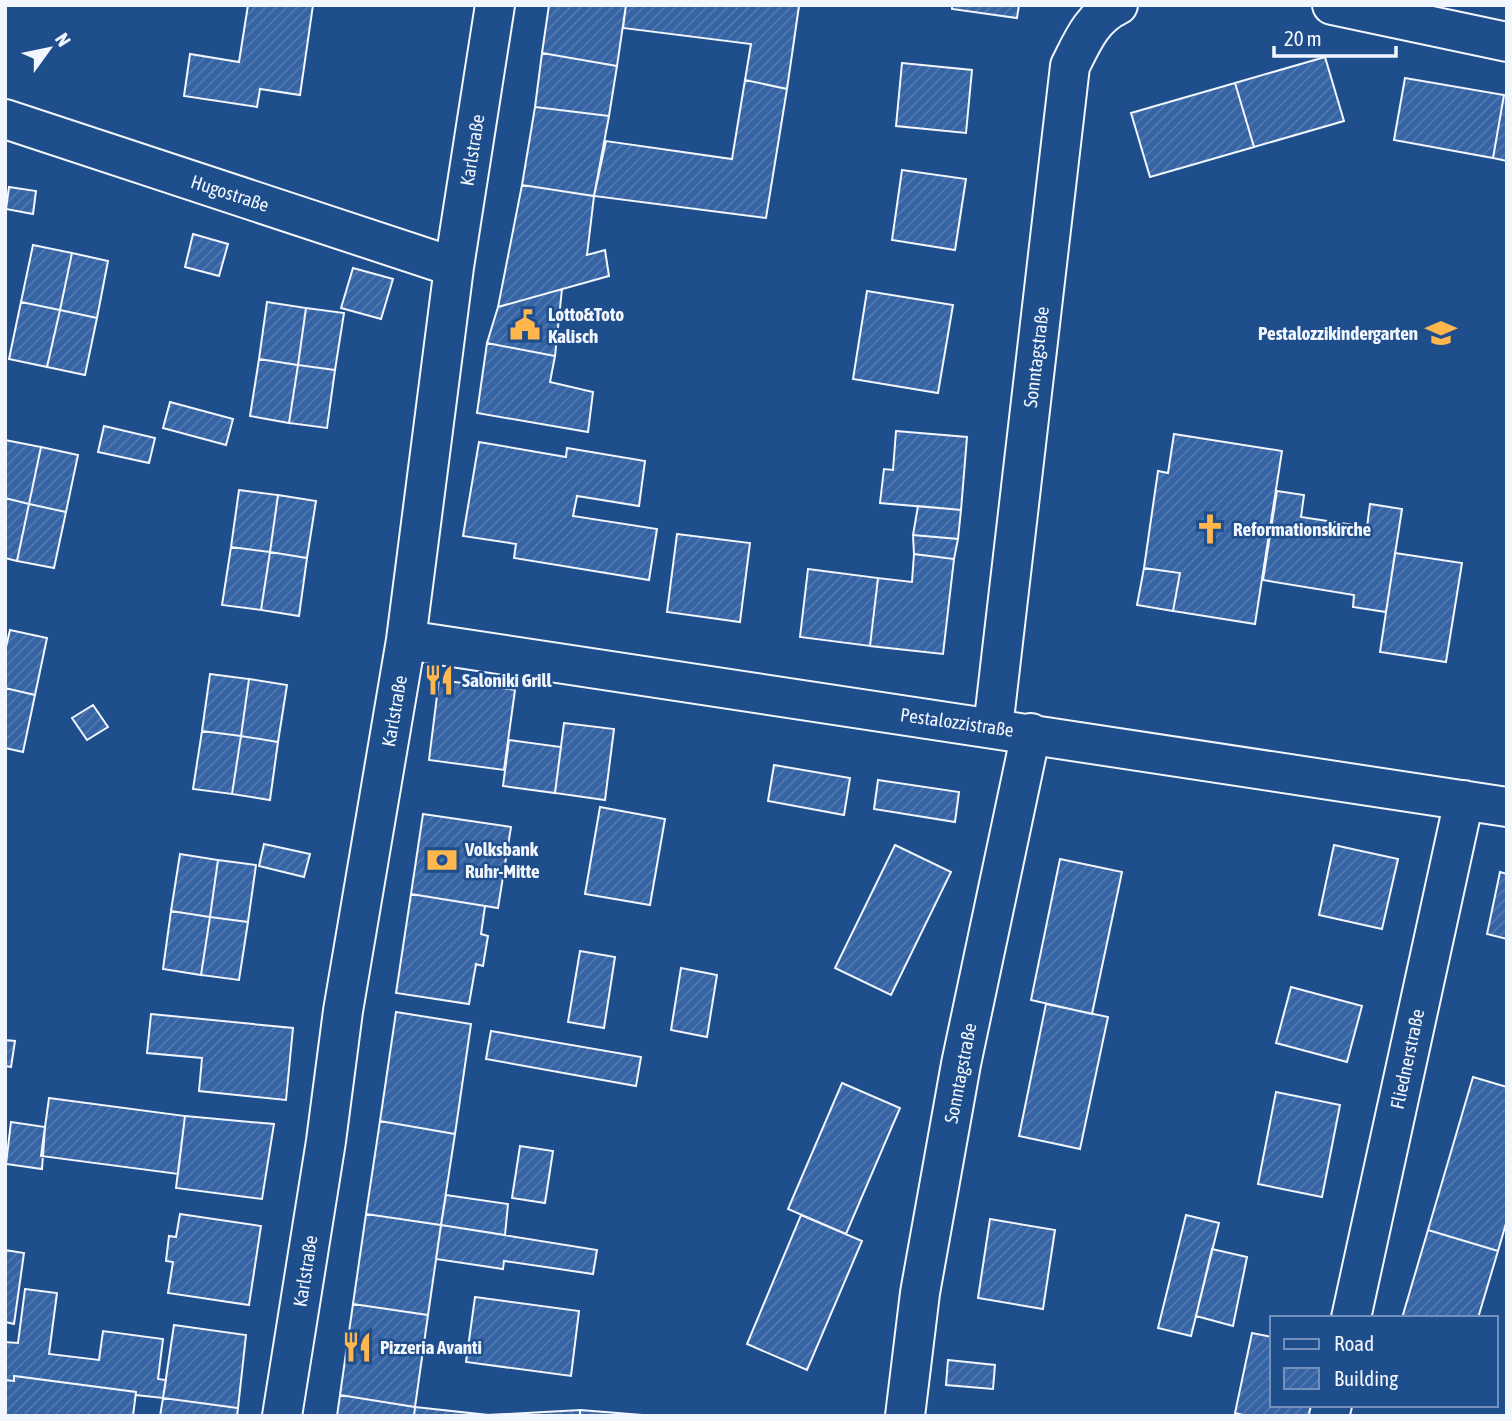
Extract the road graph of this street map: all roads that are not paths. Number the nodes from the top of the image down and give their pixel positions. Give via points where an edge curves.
1 (495, 5) edge
2 (1118, 5) edge
3 (1332, 5) edge
4 (1507, 42) edge
5 (5, 119) edge
6 (454, 267) junction
7 (406, 640) junction
8 (993, 728) junction
9 (1031, 733) junction
10 (1464, 800) junction
11 (1507, 807) edge
12 (1351, 1316) edge
13 (282, 1416) edge
14 (905, 1416) edge

1 - 6 street, Karlstraße
2 - 8 street, Sonntagstraße via 1087,31 1070,66
3 - 4 street
5 - 6 street, Hugostraße
6 - 7 street, Karlstraße
7 - 8 street, Pestalozzistraße
7 - 13 street, Karlstraße via 343,1011
8 - 9 street, Pestalozzistraße
9 - 10 street, Pestalozzistraße
9 - 14 street, Sonntagstraße via 961,1064 920,1293
10 - 11 street, Pestalozzistraße
10 - 12 street, Fliednerstraße

